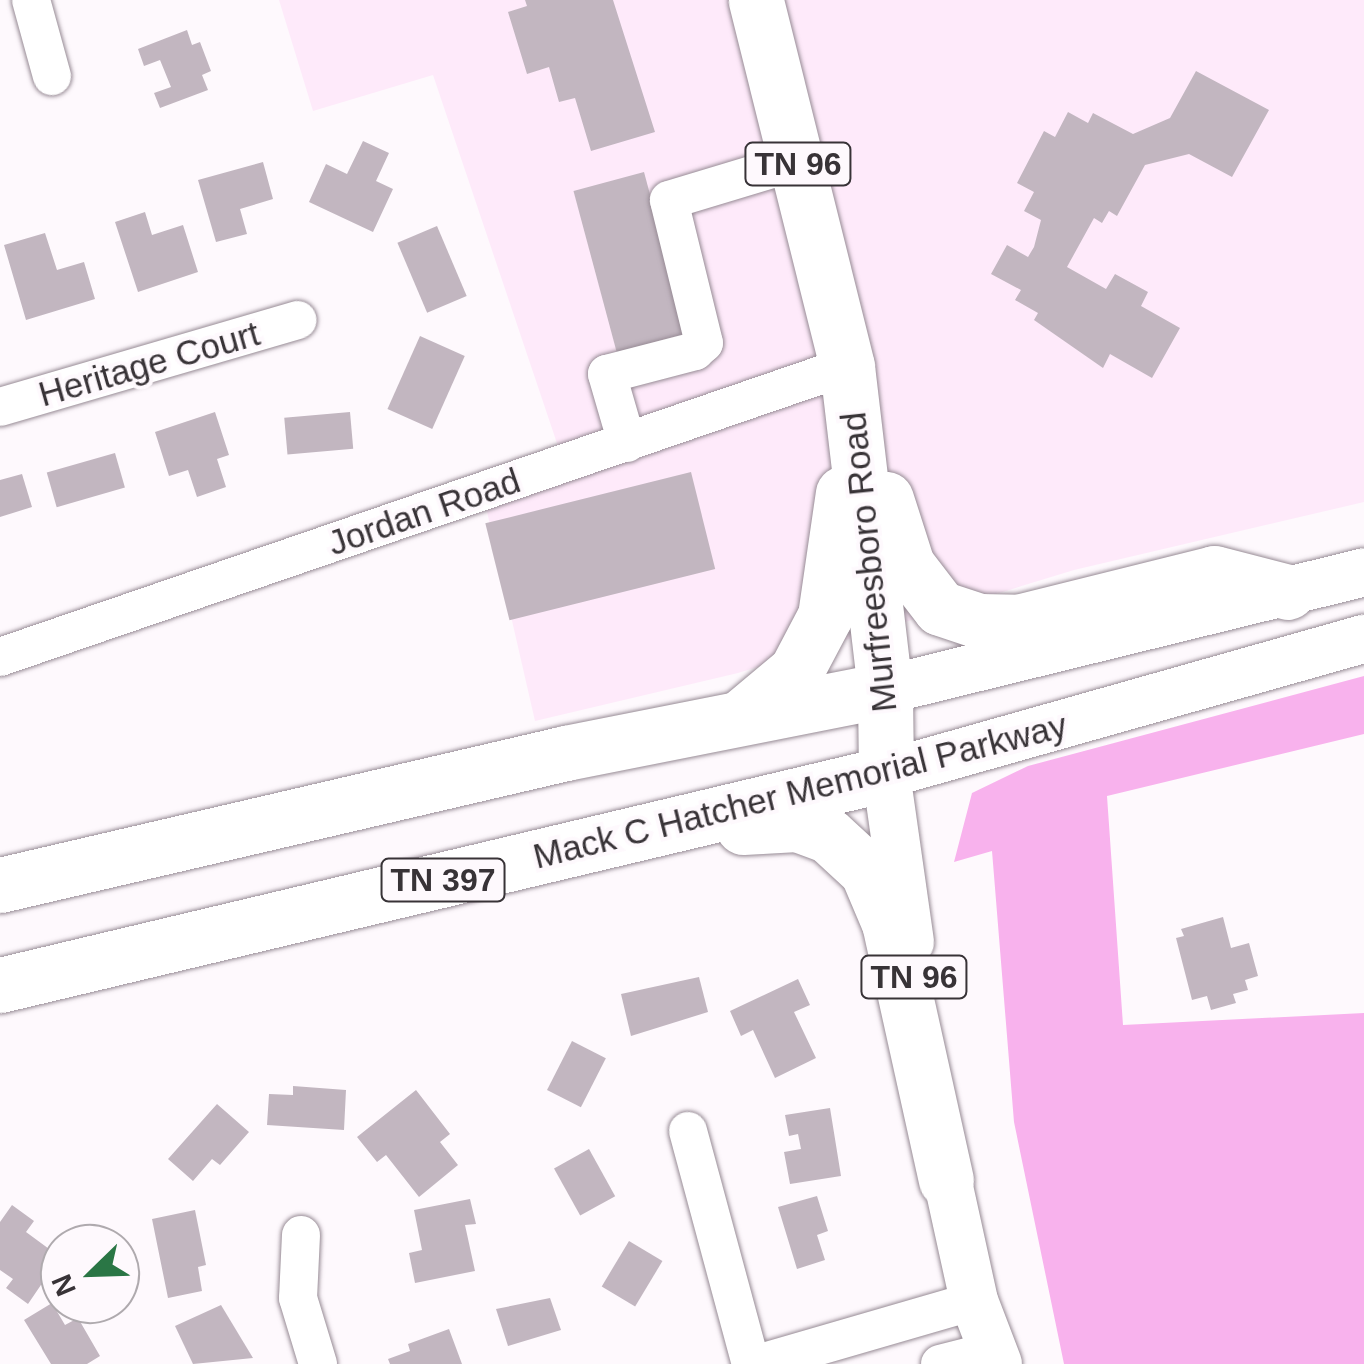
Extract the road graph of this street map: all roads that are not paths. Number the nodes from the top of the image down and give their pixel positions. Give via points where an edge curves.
1 (30, 0) edge
2 (756, 0) edge
3 (52, 76) dead end
4 (801, 173) junction
5 (298, 320) dead end
6 (851, 391) junction
7 (0, 407) edge
8 (627, 443) junction
9 (1364, 572) edge
10 (1288, 592) junction
11 (1364, 639) edge
12 (0, 657) edge
13 (885, 690) junction
14 (741, 717) junction
15 (886, 774) junction
16 (0, 885) edge
17 (414, 886) junction
18 (0, 985) edge
19 (688, 1131) dead end
20 (946, 1180) junction
21 (300, 1235) dead end
22 (974, 1301) junction
23 (996, 1357) edge
24 (318, 1364) edge
25 (754, 1364) edge
26 (940, 1364) edge

1 - 3 street
2 - 4 highway, Murfreesboro Road / TN 96
4 - 6 highway, Murfreesboro Road / TN 96
4 - 8 street via 713,183 701,194 669,200 704,343 696,351 607,374
5 - 7 street, Heritage Court
6 - 8 street, Jordan Road
6 - 10 highway via 907,565 940,608 979,621 1018,622 1214,574
6 - 13 highway, Murfreesboro Road / TN 96
6 - 14 highway via 825,616 805,660
8 - 12 street, Jordan Road
9 - 10 main road
10 - 13 main road
11 - 15 main road, Mack C Hatcher Memorial Parkway / TN 397
13 - 14 highway
13 - 15 highway, Murfreesboro Road / TN 96
14 - 16 highway
15 - 17 highway, Mack C Hatcher Memorial Parkway / TN 397
15 - 20 main road, Murfreesboro Road / TN 96
17 - 18 highway, Mack C Hatcher Memorial Parkway / TN 397
17 - 20 highway via 456,896 772,822 828,835 867,871 889,923
19 - 25 street
20 - 22 main road, Murfreesboro Road / TN 96
21 - 24 street via 298,1298
22 - 23 main road, Murfreesboro Road / TN 96
22 - 25 street
23 - 26 street

